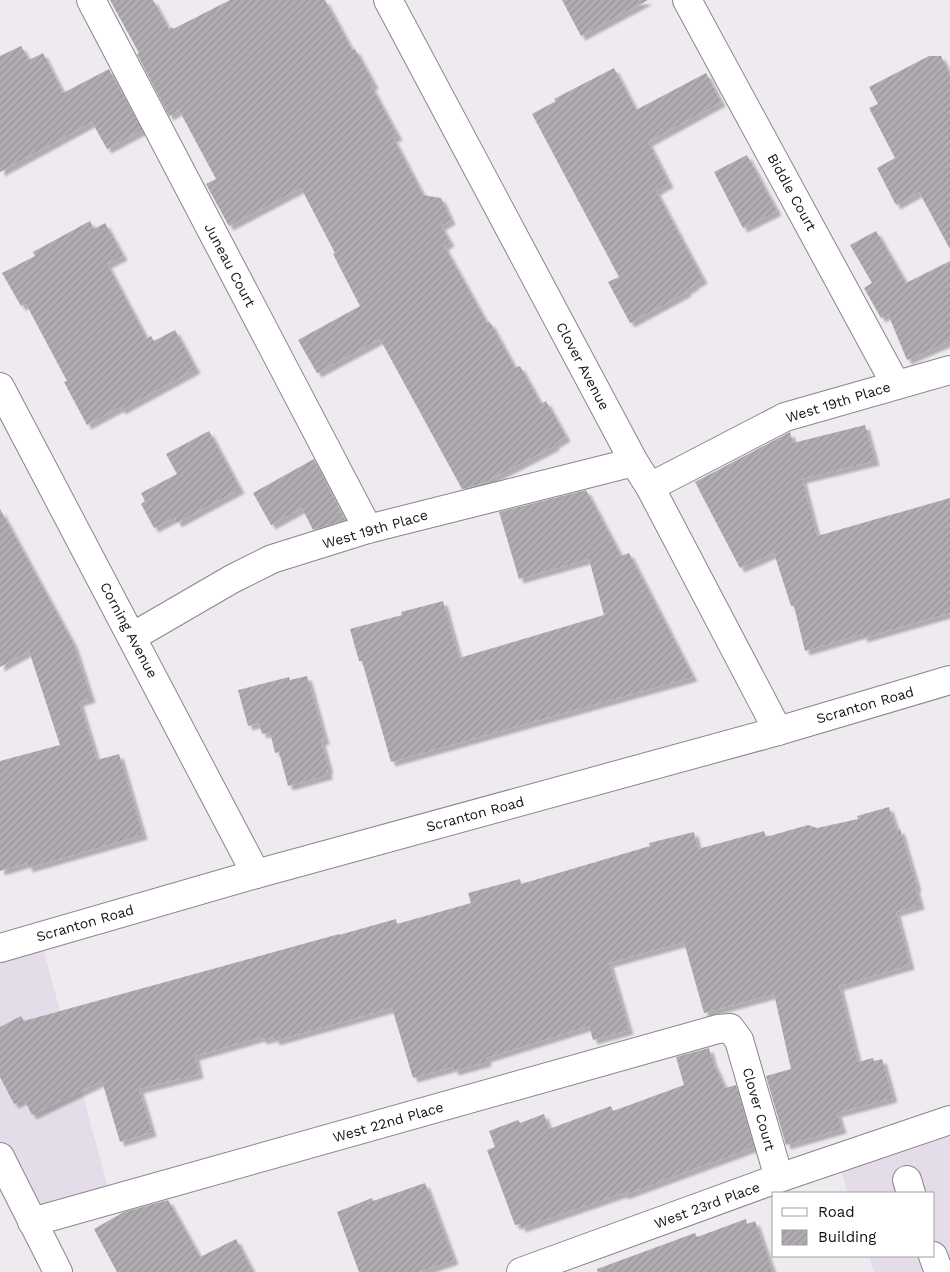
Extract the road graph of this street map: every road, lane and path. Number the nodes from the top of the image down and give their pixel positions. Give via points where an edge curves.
1 (91, 0) edge
2 (388, 0) edge
3 (687, 0) edge
4 (950, 370) edge
5 (896, 385) junction
6 (0, 387) edge
7 (634, 462) junction
8 (650, 487) junction
9 (368, 529) junction
10 (132, 637) junction
11 (950, 680) edge
12 (778, 731) junction
13 (256, 874) junction
14 (0, 948) edge
15 (739, 1040) joint
16 (950, 1120) edge
17 (0, 1157) edge
18 (779, 1178) junction
19 (32, 1222) junction
20 (933, 1257) edge
21 (58, 1272) edge
22 (521, 1272) edge
23 (939, 1272) edge

1 - 9 street, Juneau Court
2 - 7 street, Clover Avenue
3 - 5 street, Biddle Court
4 - 5 street, West 19th Place
5 - 8 street, West 19th Place via 785,418
6 - 10 street, Corning Avenue
7 - 8 street, Clover Avenue
7 - 9 street, West 19th Place
8 - 12 street, Clover Avenue
9 - 10 street, West 19th Place via 272,559
10 - 13 street, Corning Avenue
11 - 12 street, Scranton Road
12 - 13 street, Scranton Road
13 - 14 street, Scranton Road
15 - 18 street, Clover Court
15 - 19 street, West 22nd Place via 730,1028 718,1029
16 - 18 street, West 23rd Place
17 - 19 street
18 - 22 street, West 23rd Place
19 - 21 street
20 - 23 street

